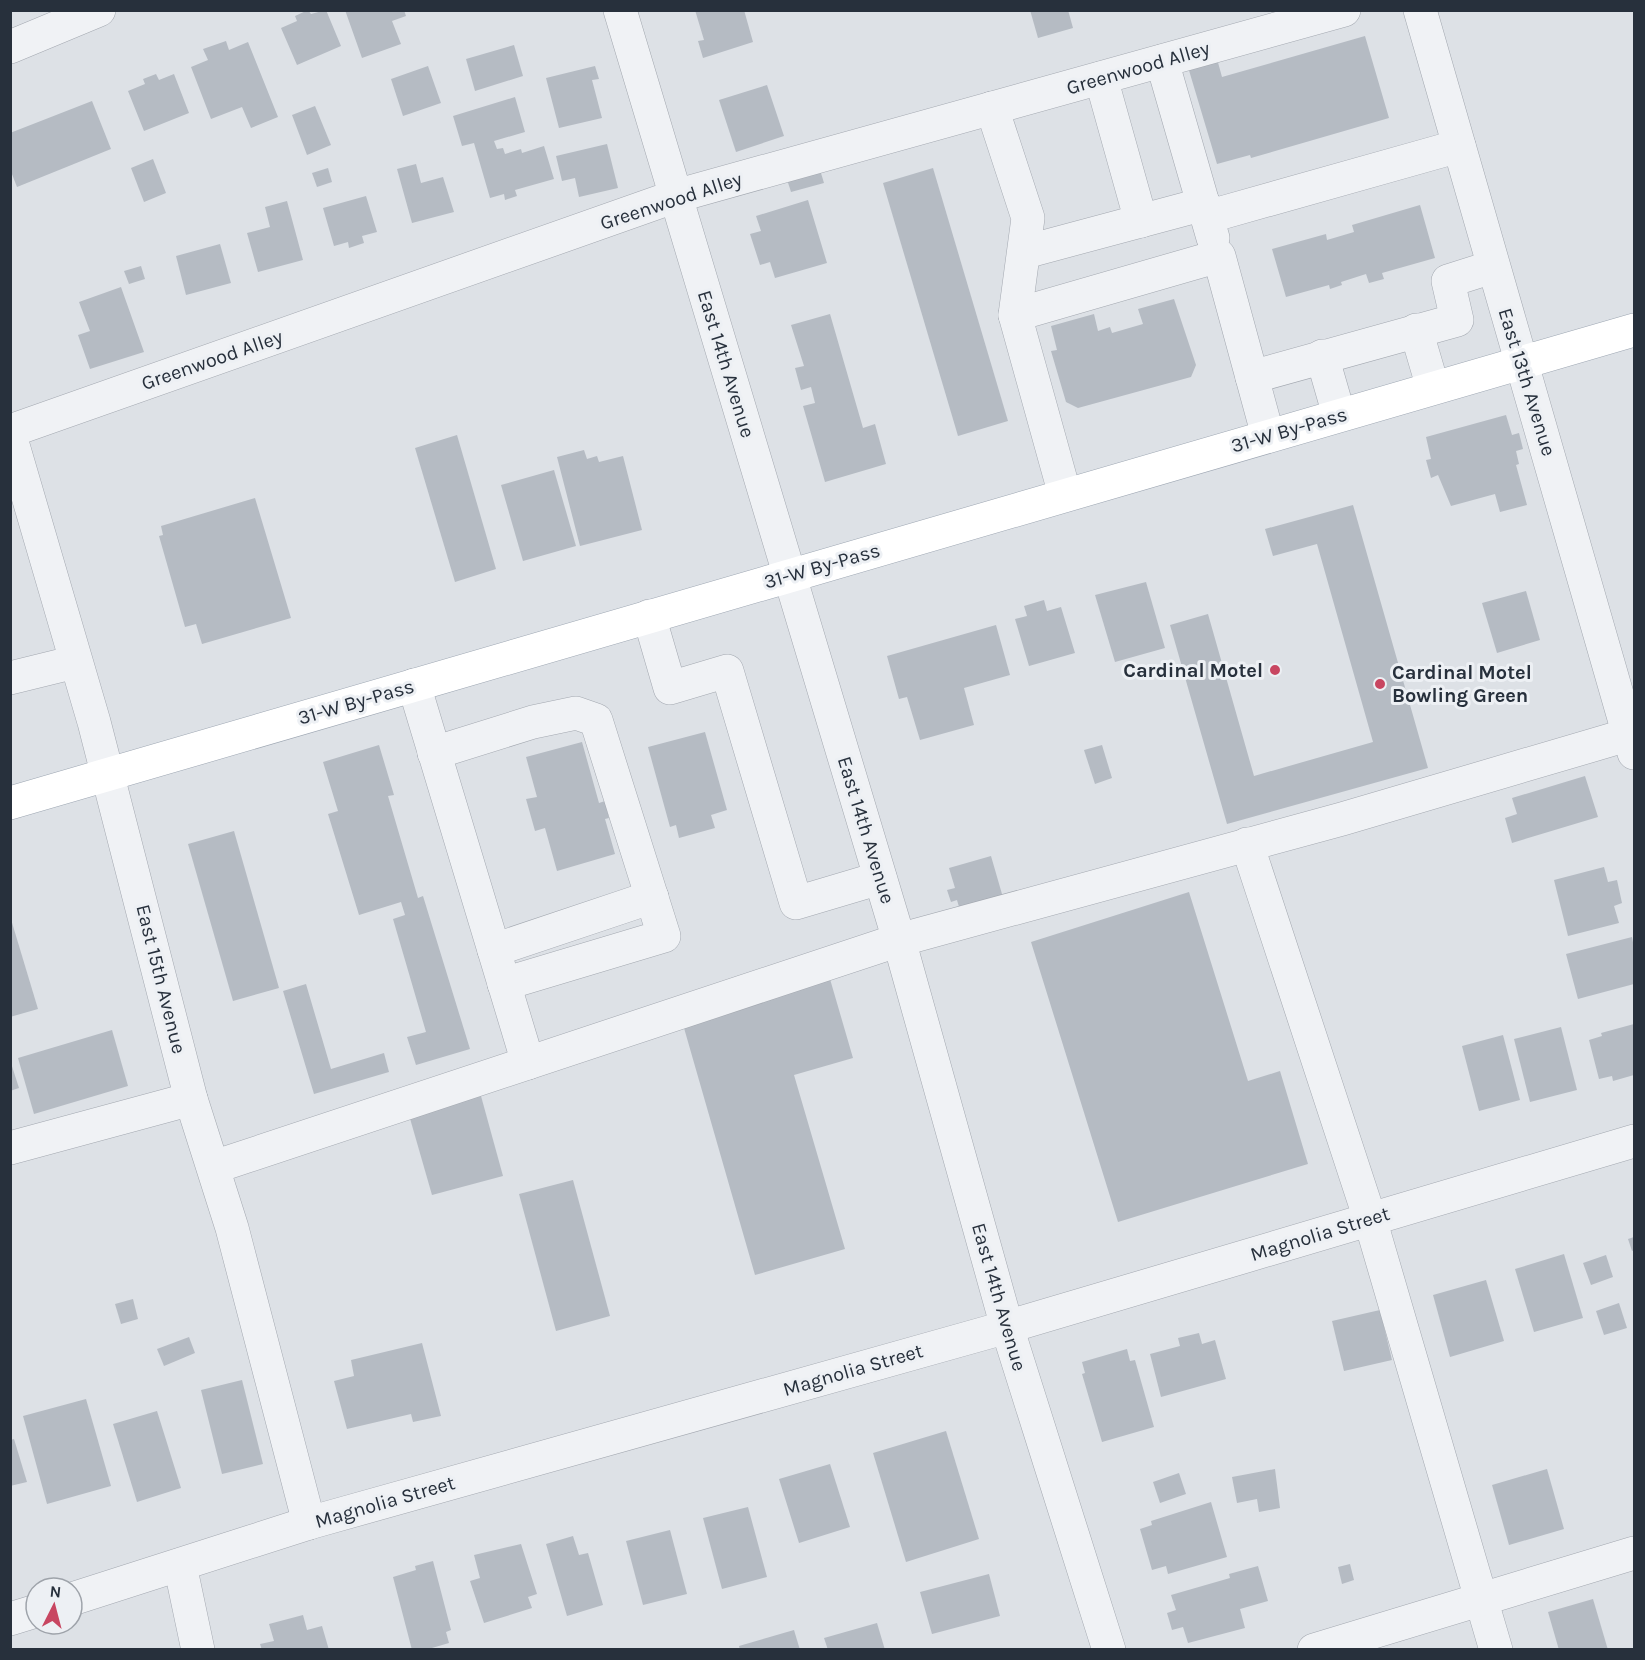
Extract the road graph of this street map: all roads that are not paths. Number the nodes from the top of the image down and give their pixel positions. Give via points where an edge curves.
1 (99, 10) edge
2 (620, 10) edge
3 (1344, 10) edge
4 (1420, 10) edge
5 (10, 47) edge
6 (1162, 61) junction
7 (1101, 78) junction
8 (992, 108) junction
9 (1459, 146) junction
10 (676, 196) junction
11 (1206, 211) junction
12 (1141, 221) junction
13 (1025, 252) junction
14 (1219, 256) junction
15 (1492, 267) junction
16 (1015, 315) junction
17 (1416, 330) junction
18 (1635, 330) edge
19 (1322, 357) junction
20 (1521, 363) junction
21 (1252, 377) junction
22 (1433, 388) junction
23 (1340, 415) junction
24 (10, 433) edge
25 (1268, 436) junction
26 (1065, 495) junction
27 (790, 575) junction
28 (649, 616) junction
29 (75, 662) junction
30 (10, 678) edge
31 (414, 685) junction
32 (1633, 740) edge
33 (435, 753) junction
34 (108, 774) junction
35 (10, 803) edge
36 (1248, 844) junction
37 (880, 878) junction
38 (652, 897) junction
39 (899, 940) junction
40 (494, 950) junction
41 (504, 984) junction
42 (528, 1063) junction
43 (191, 1099) junction
44 (1635, 1141) edge
45 (10, 1148) edge
46 (214, 1167) junction
47 (1370, 1219) junction
48 (1006, 1327) junction
49 (309, 1523) junction
50 (1635, 1553) edge
51 (180, 1564) junction
52 (84, 1595) edge
53 (1482, 1598) junction
54 (198, 1650) edge
55 (1108, 1650) edge
56 (1314, 1650) edge
57 (1496, 1650) edge

1 - 5 street
2 - 10 street, East 14th Avenue
3 - 6 street, Greenwood Alley
4 - 9 street, East 13th Avenue
6 - 7 street, Greenwood Alley
6 - 11 street
7 - 8 street, Greenwood Alley
7 - 12 street
8 - 10 street, Greenwood Alley
8 - 13 street via 1028,218
9 - 11 street
9 - 15 street, East 13th Avenue
10 - 24 street, Greenwood Alley
10 - 27 street, East 14th Avenue
11 - 12 street
11 - 14 street
12 - 13 street
13 - 16 street
14 - 16 street
14 - 21 street
15 - 17 street via 1448,281 1457,320
15 - 20 street, East 13th Avenue
16 - 26 street
17 - 19 street
17 - 22 street
18 - 20 main road, 31-W By-Pass
19 - 21 street
19 - 23 street
20 - 22 main road, 31-W By-Pass
20 - 32 street, East 13th Avenue
21 - 25 street
22 - 23 main road, 31-W By-Pass
23 - 25 main road, 31-W By-Pass
24 - 29 street, East 15th Avenue
25 - 26 main road, 31-W By-Pass
26 - 27 main road, 31-W By-Pass
27 - 28 main road, 31-W By-Pass
27 - 37 street, East 14th Avenue
28 - 31 main road, 31-W By-Pass
28 - 37 street via 670,688 727,671 796,903
29 - 30 street
29 - 34 street, East 15th Avenue
31 - 33 street
31 - 34 main road, 31-W By-Pass
32 - 36 street
33 - 38 street via 533,722 576,713 596,720
33 - 40 street
34 - 35 main road, 31-W By-Pass
34 - 43 street, East 15th Avenue
36 - 39 street
36 - 47 street
37 - 39 street, East 14th Avenue
38 - 40 street
38 - 41 street via 664,936
39 - 42 street
39 - 48 street, East 14th Avenue
40 - 41 street
41 - 42 street
42 - 46 street
43 - 45 street
43 - 46 street, East 15th Avenue
44 - 47 street, Magnolia Street
46 - 49 street, East 15th Avenue
47 - 48 street, Magnolia Street
47 - 53 street
48 - 49 street, Magnolia Street
48 - 55 street, East 14th Avenue
49 - 51 street, Magnolia Street
50 - 53 street
51 - 52 street, Magnolia Street
51 - 54 street
53 - 56 street
53 - 57 street

